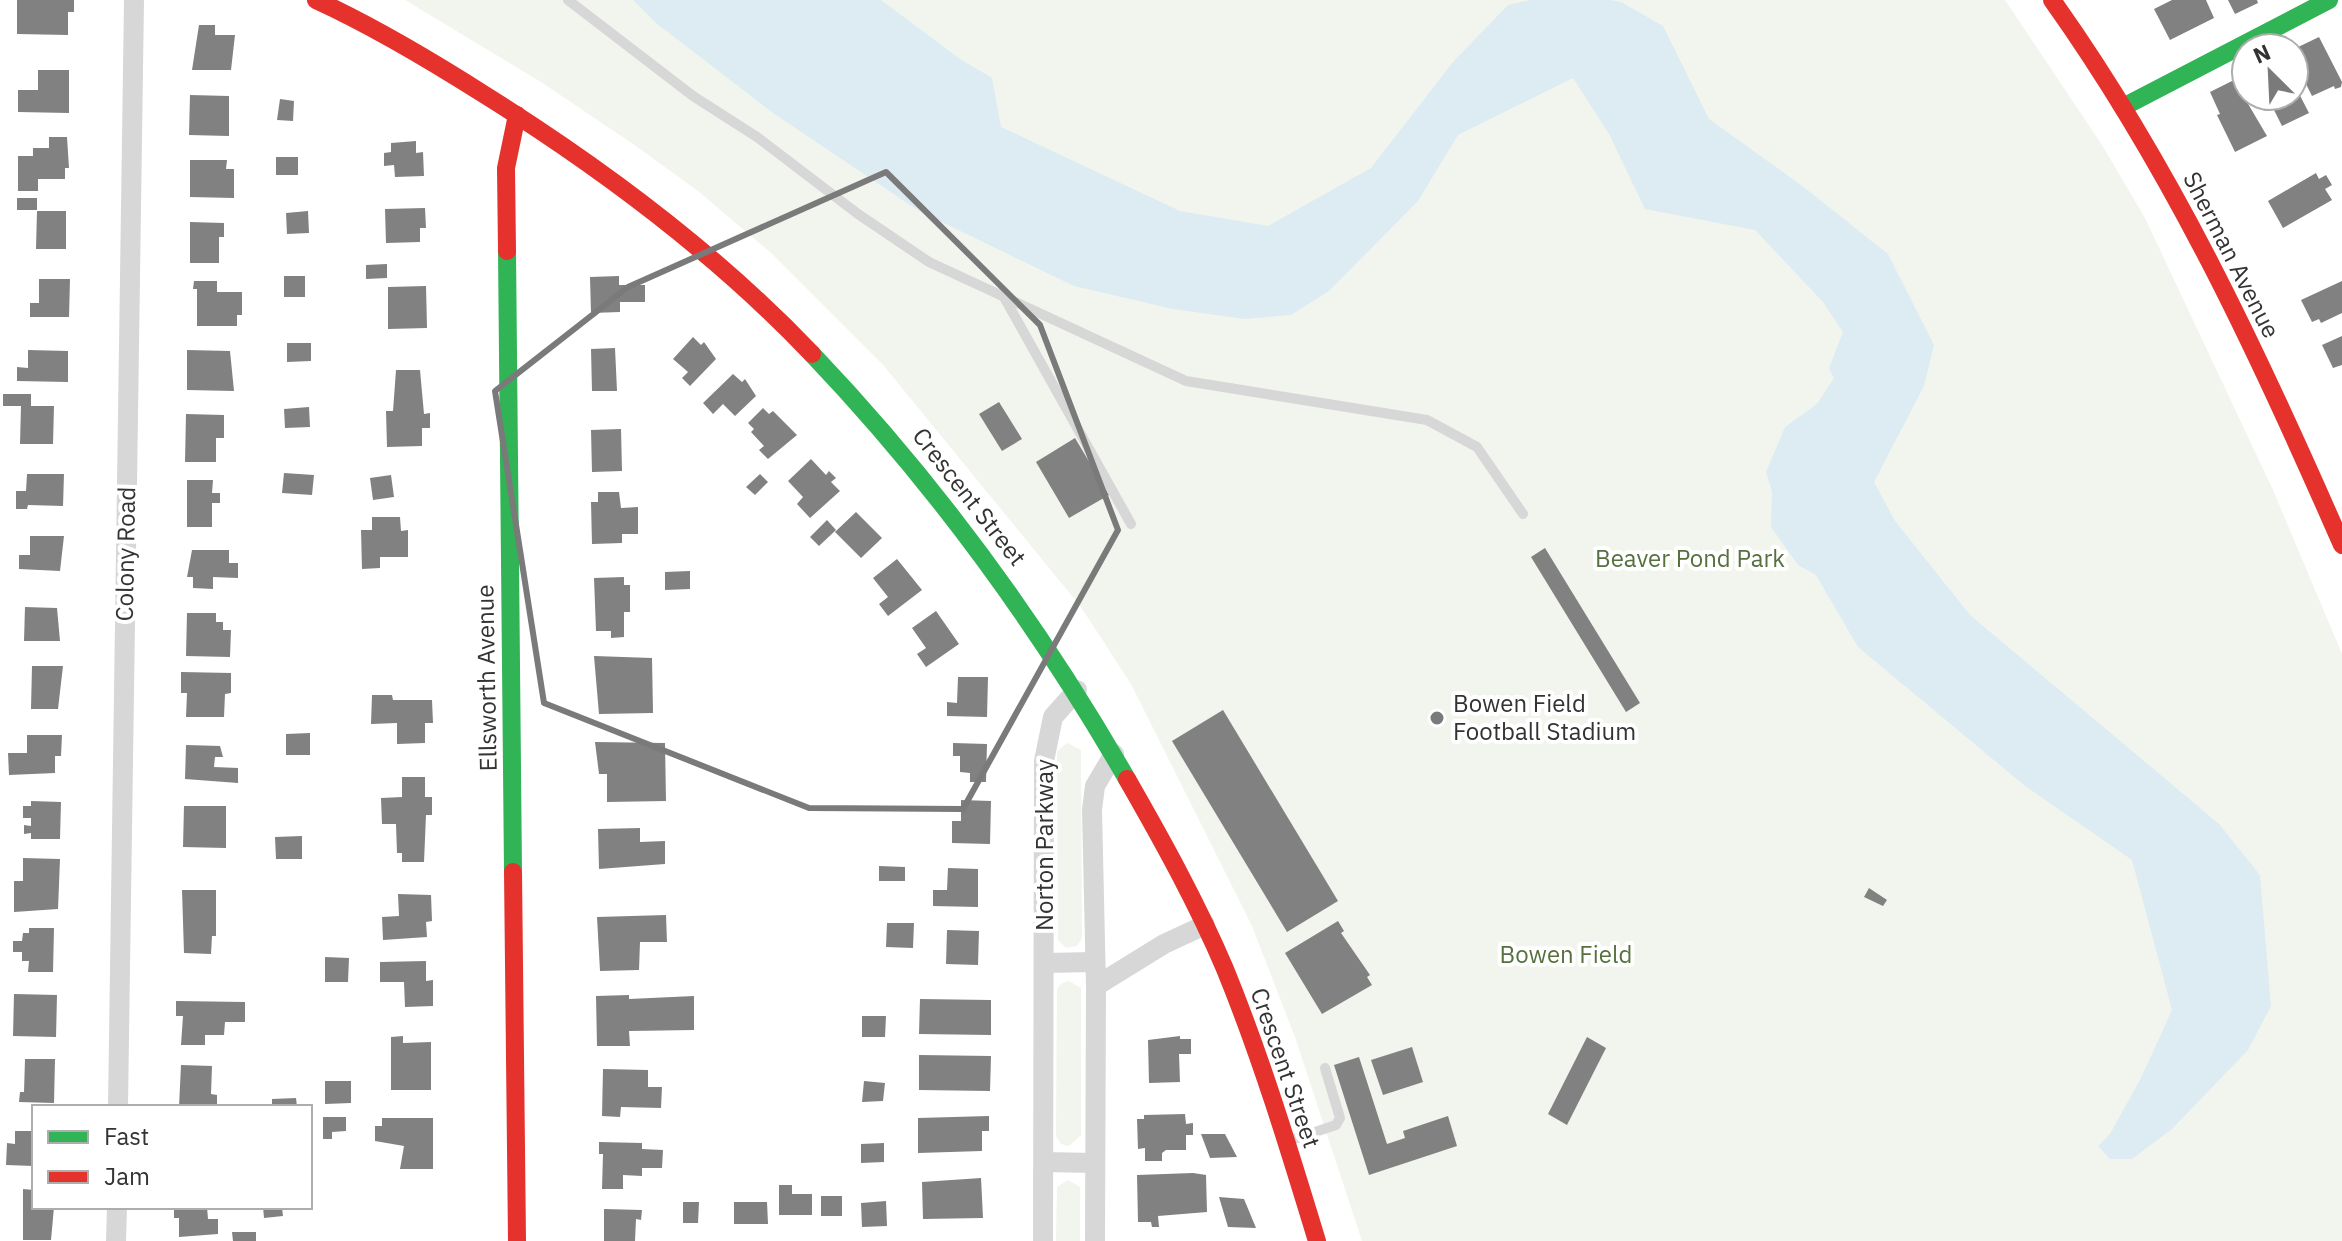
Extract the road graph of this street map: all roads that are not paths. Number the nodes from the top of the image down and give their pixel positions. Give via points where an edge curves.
1 (134, 0) edge
2 (316, 0) edge
3 (568, 0) edge
4 (2052, 0) edge
5 (2329, 0) edge
6 (2125, 106) junction
7 (517, 115) junction
8 (1003, 295) junction
9 (1523, 514) dead end
10 (1131, 524) dead end
11 (2342, 545) edge
12 (1077, 690) junction
13 (1114, 754) junction
14 (1205, 925) junction
15 (1095, 962) junction
16 (1044, 963) junction
17 (1096, 986) junction
18 (1325, 1068) dead end
19 (118, 1105) edge
20 (1286, 1142) junction
21 (1044, 1162) junction
22 (1095, 1163) junction
23 (117, 1209) edge
24 (116, 1241) edge
25 (517, 1241) edge
26 (1043, 1241) edge
27 (1095, 1241) edge
28 (1317, 1241) edge

1 - 19 street, Colony Road
2 - 7 street, Crescent Street
3 - 8 lane via 858,214 929,262
4 - 6 street, Sherman Avenue
5 - 6 street
6 - 11 street, Sherman Avenue via 2248,339
7 - 12 street, Crescent Street via 637,196 857,397 995,565
7 - 25 street, Ellsworth Avenue via 506,168
8 - 9 lane via 1186,381 1427,420 1477,447
8 - 10 lane
12 - 13 street, Crescent Street
12 - 16 street, Norton Parkway via 1053,717 1046,735
13 - 14 street, Crescent Street
13 - 15 street, Norton Parkway via 1095,786 1092,810
14 - 17 street
14 - 20 street, Crescent Street
15 - 16 street, Norton Parkway
15 - 17 street, Norton Parkway
16 - 21 street, Norton Parkway
17 - 22 street, Norton Parkway
18 - 20 lane via 1340,1118 1336,1125
20 - 28 street, Crescent Street
21 - 22 street
21 - 26 street, Norton Parkway
22 - 27 street, Norton Parkway
23 - 24 street

